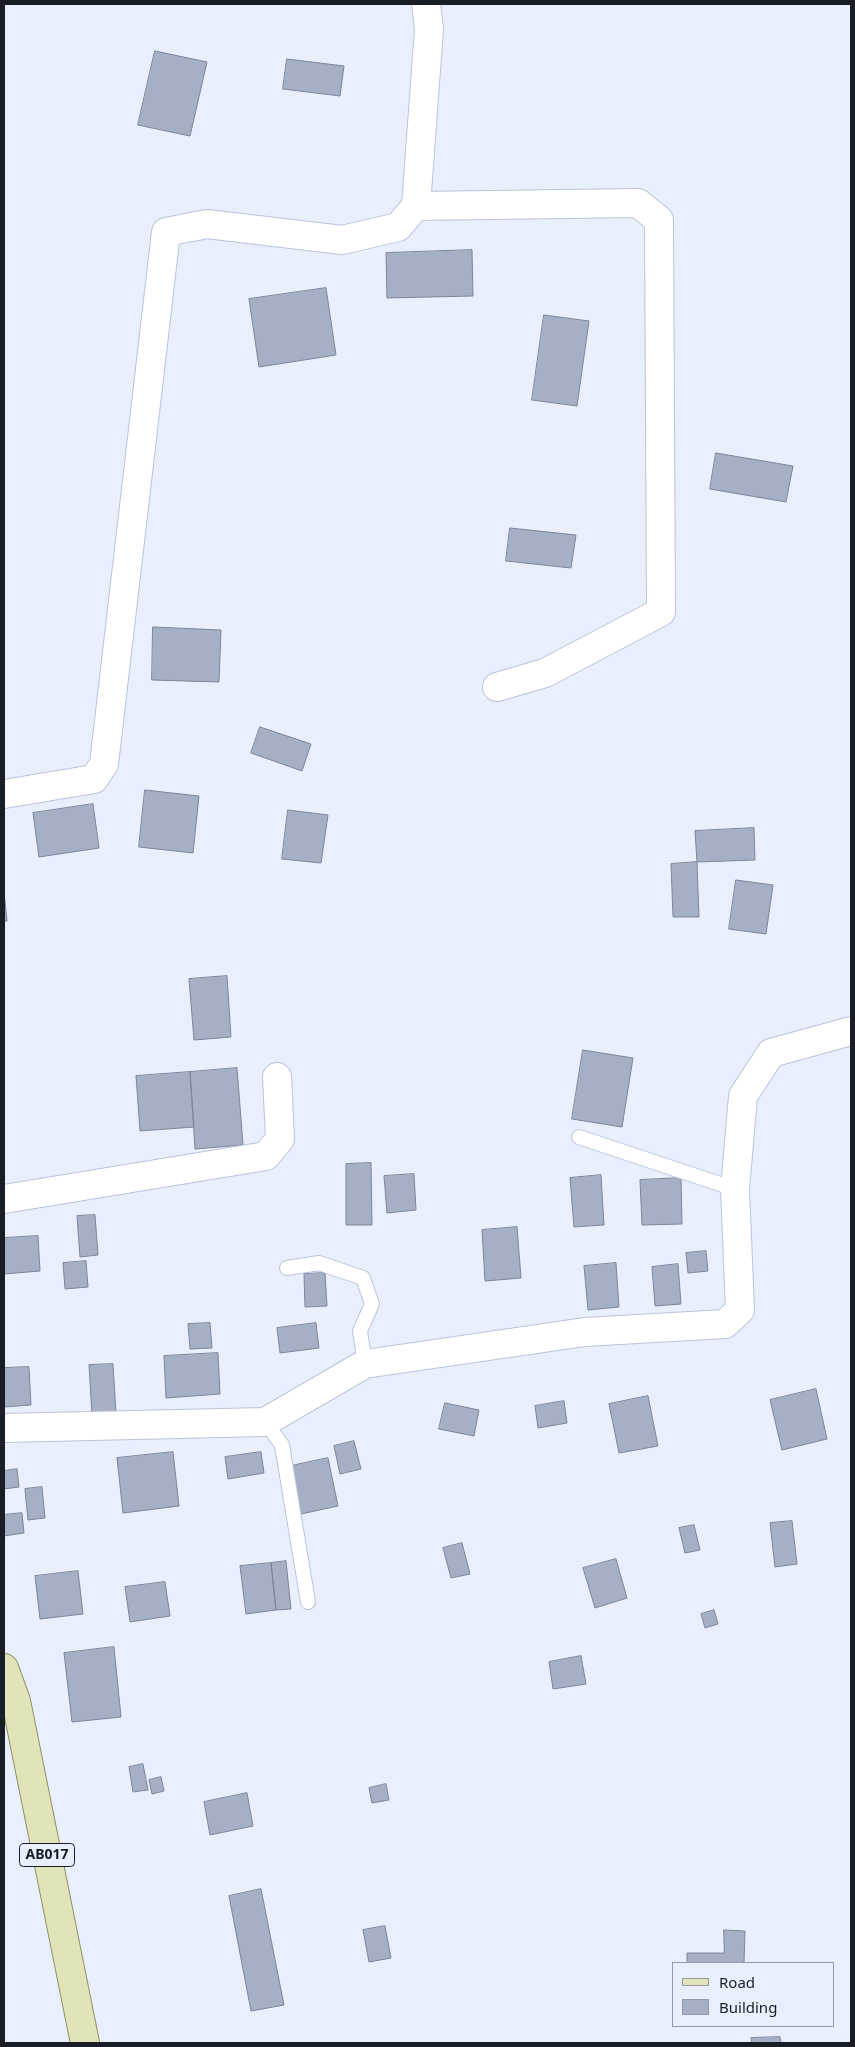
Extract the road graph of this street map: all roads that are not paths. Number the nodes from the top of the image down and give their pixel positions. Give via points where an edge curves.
1 (426, 4) edge
2 (416, 206) junction
3 (497, 686) dead end
4 (4, 794) edge
5 (851, 1031) edge
6 (276, 1077) dead end
7 (579, 1137) dead end
8 (735, 1190) junction
9 (4, 1199) edge
10 (288, 1268) dead end
11 (365, 1364) junction
12 (265, 1422) junction
13 (4, 1428) edge
14 (308, 1602) dead end
15 (4, 1668) edge
16 (10, 1701) edge
17 (84, 2043) edge

1 - 2 street via 429,30
2 - 3 street via 638,203 659,220 660,612 545,673
2 - 4 street via 398,227 342,240 207,224 166,232 104,764 94,779
5 - 8 street via 771,1053 743,1096
6 - 9 street via 280,1140 266,1156
7 - 8 lane
8 - 11 street via 740,1310 725,1324 585,1332
10 - 11 lane via 319,1263 362,1278 372,1304 360,1331
11 - 12 street
12 - 13 street
12 - 14 lane via 282,1445
15 - 16 main road, AB017
16 - 17 main road, AB017

